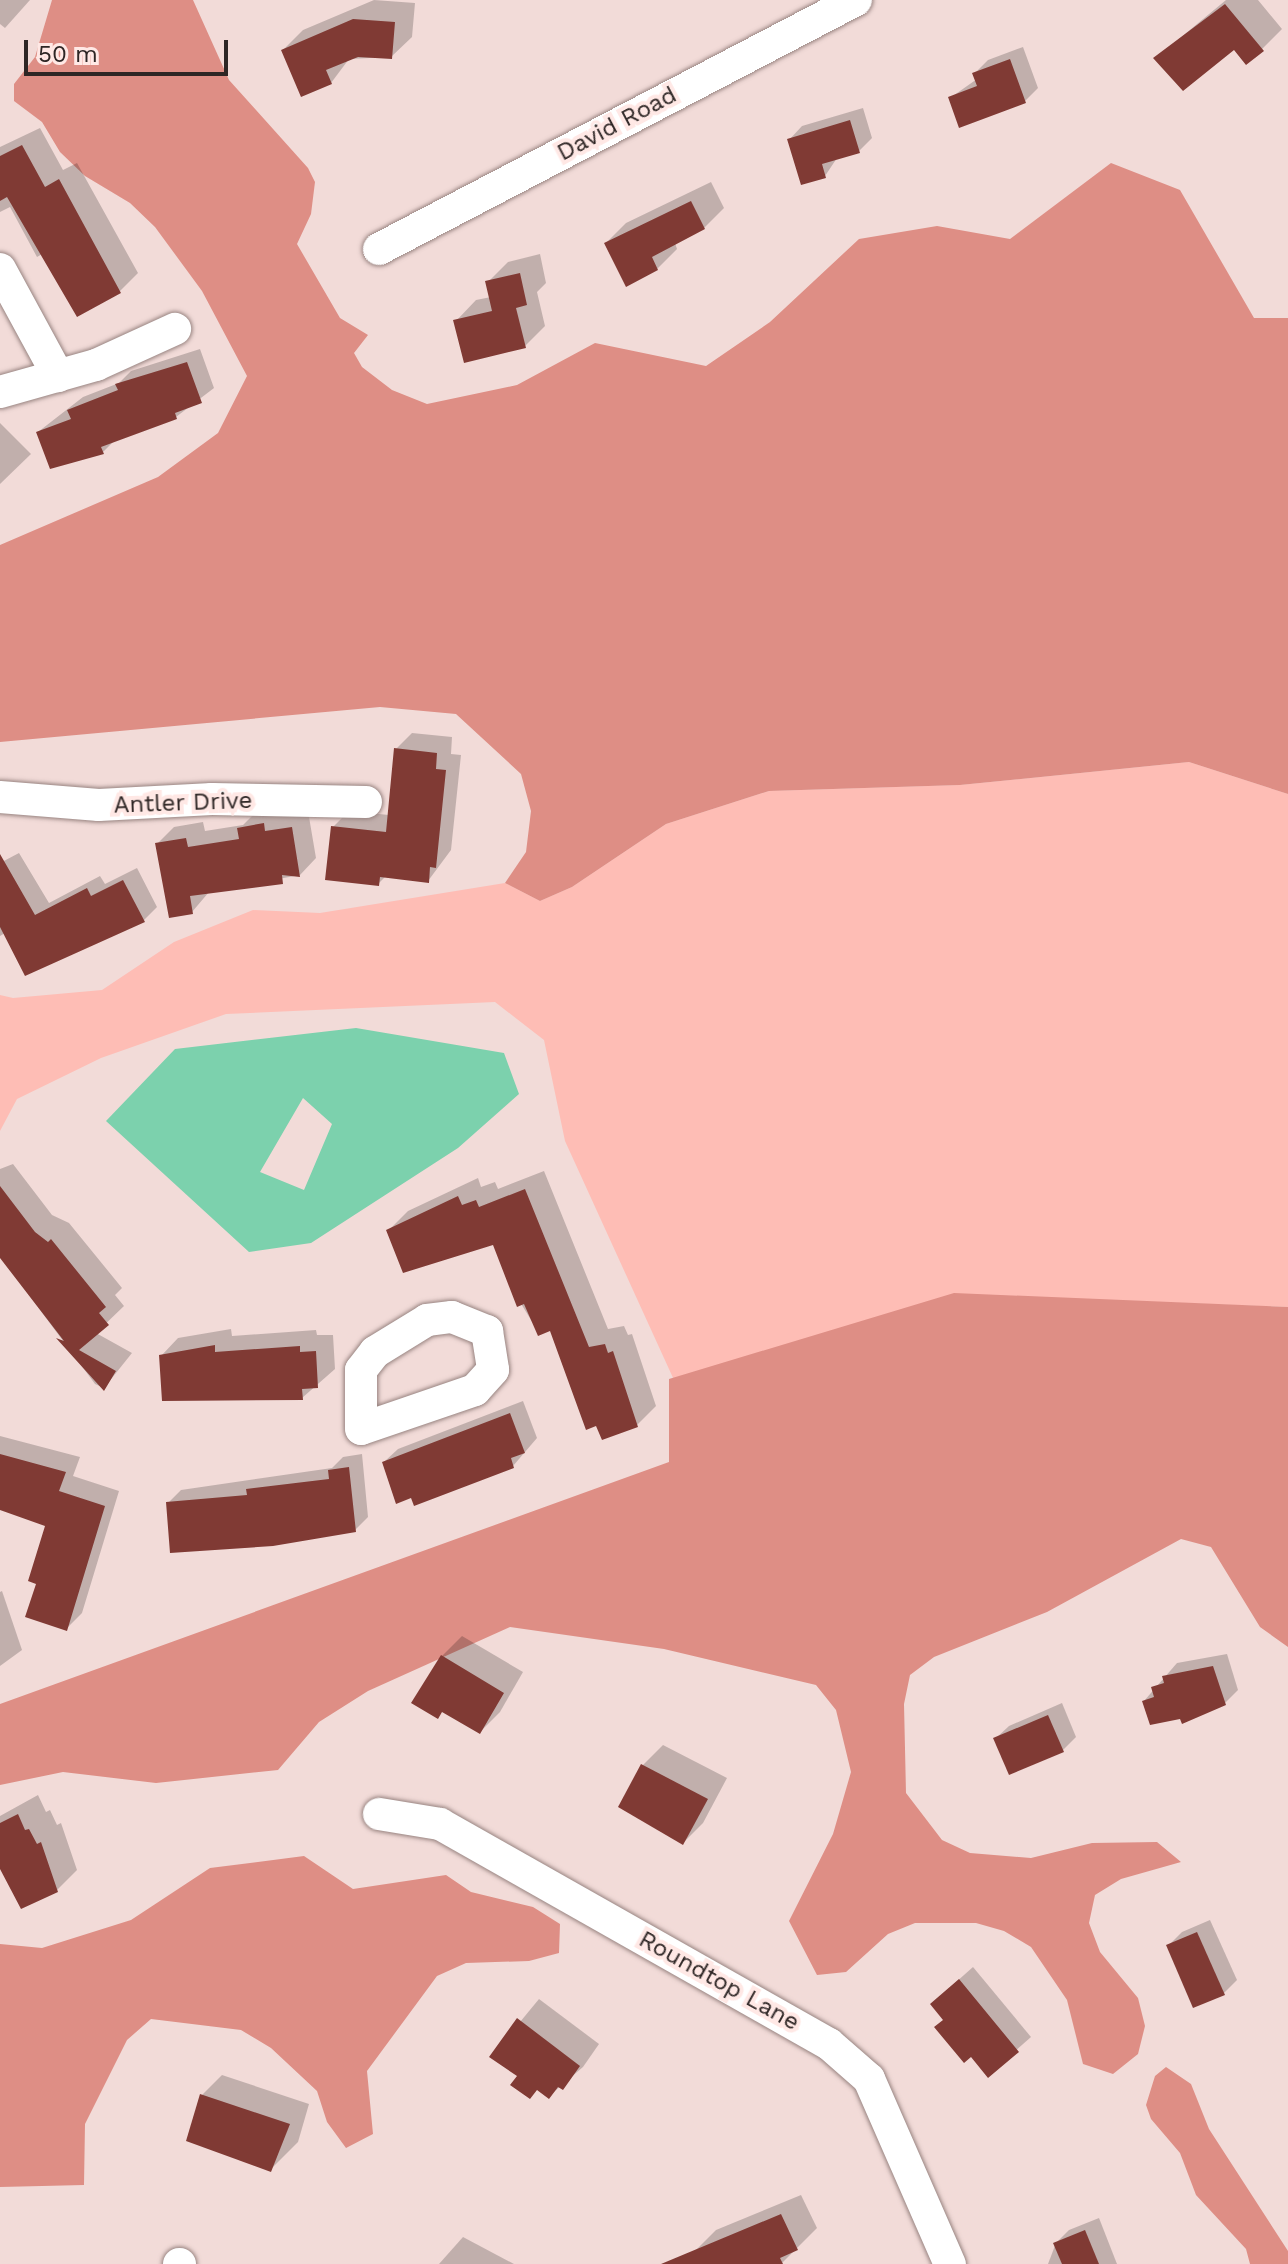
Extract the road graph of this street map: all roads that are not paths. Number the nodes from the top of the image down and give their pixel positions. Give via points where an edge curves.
1 (856, 0) edge
2 (379, 249) dead end
3 (0, 269) edge
4 (175, 329) dead end
5 (58, 376) junction
6 (0, 392) edge
7 (0, 797) edge
8 (366, 802) dead end
9 (379, 1814) dead end
10 (950, 2264) edge

1 - 2 street, David Road
3 - 5 street
4 - 5 street
5 - 6 street
7 - 8 street, Antler Drive via 99,805 212,799
9 - 10 street, Roundtop Lane via 440,1824 829,2044 869,2079

